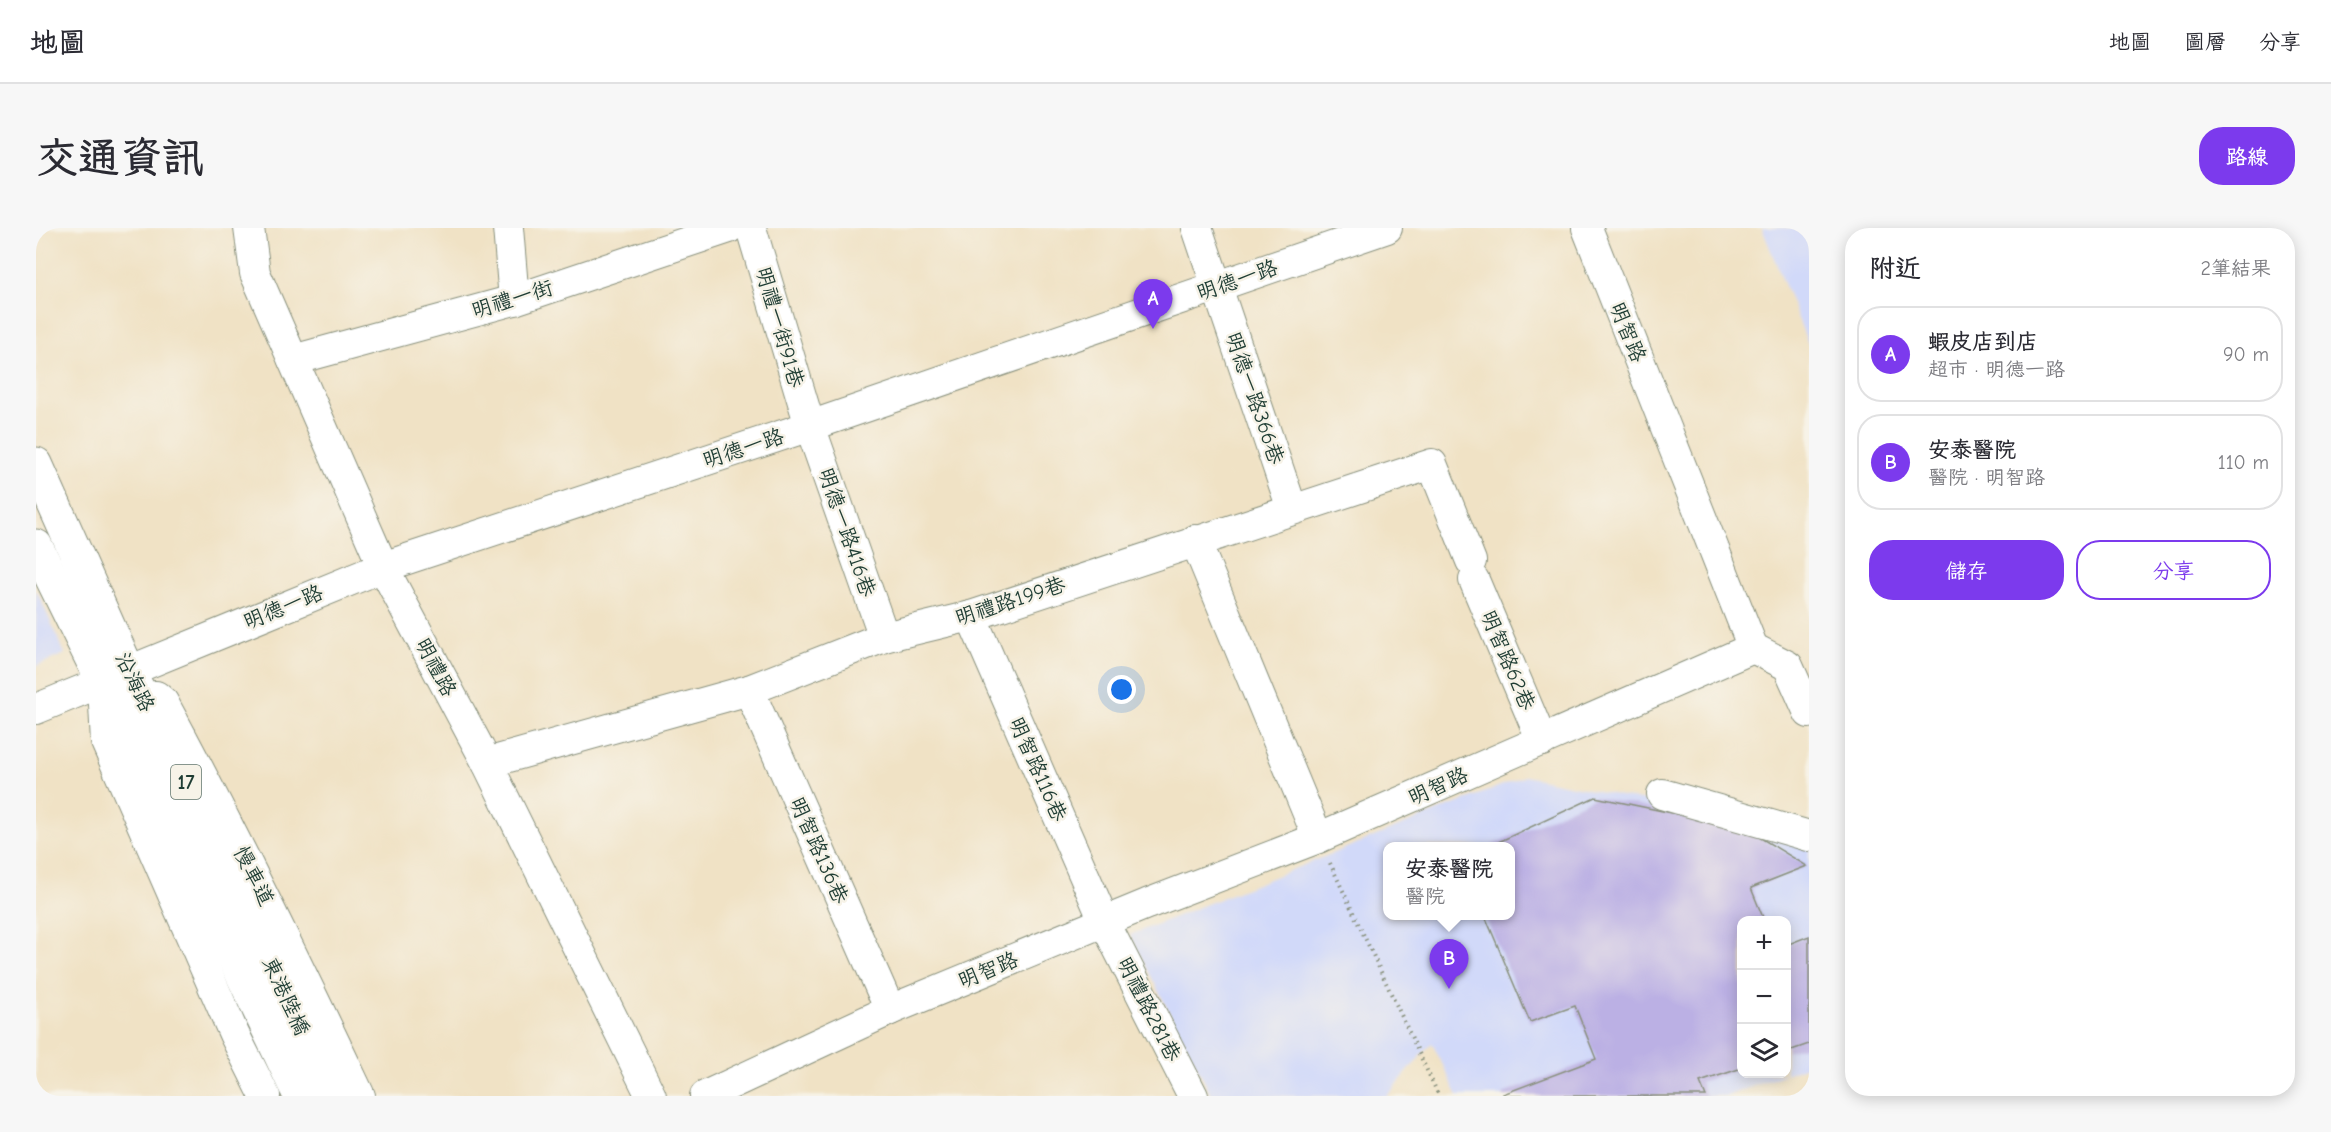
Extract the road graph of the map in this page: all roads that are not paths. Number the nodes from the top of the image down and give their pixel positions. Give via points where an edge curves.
1 (249, 228) edge
2 (508, 228) edge
3 (729, 228) edge
4 (751, 228) edge
5 (1197, 228) edge
6 (1387, 228) edge
7 (1587, 228) edge
8 (1217, 286) junction
9 (514, 300) junction
10 (292, 360) junction
11 (810, 426) junction
12 (36, 464) edge
13 (1292, 509) junction
14 (1196, 540) junction
15 (36, 546) edge
16 (383, 567) junction
17 (1472, 570) joint
18 (971, 615) junction
19 (884, 637) junction
20 (1753, 648) junction
21 (115, 675) junction
22 (748, 690) junction
23 (36, 708) edge
24 (1809, 713) edge
25 (1542, 741) junction
26 (487, 763) junction
27 (1662, 794) dead end
28 (1809, 836) edge
29 (1318, 838) junction
30 (223, 901) junction
31 (1105, 922) junction
32 (890, 1010) junction
33 (265, 1096) edge
34 (300, 1096) edge
35 (332, 1096) edge
36 (360, 1096) edge
37 (651, 1096) edge
38 (705, 1096) edge
39 (1193, 1096) edge

1 - 10 street, 明禮路 via 255,273
2 - 9 street
3 - 9 street, 明禮一街
4 - 11 street, 明禮一街91巷
5 - 8 street, 明德一路366巷
6 - 8 street, 明德一路
7 - 20 street, 明智路
8 - 11 street, 明德一路
8 - 13 street, 明德一路366巷
9 - 10 street, 明禮一街
10 - 16 street, 明禮路
11 - 16 street, 明德一路
11 - 19 street, 明德一路416巷
12 - 21 main road, 沿海路 / 17
13 - 14 street, 明禮路199巷
13 - 17 street, 明禮路199巷 via 1432,464
14 - 18 street, 明禮路199巷
14 - 29 street
15 - 21 main road, 沿海路 / 17
16 - 21 street, 明德一路
16 - 26 street, 明禮路
17 - 25 street, 明智路62巷
18 - 19 street, 明禮路199巷
18 - 31 street, 明智路116巷
19 - 22 street, 明禮路199巷
20 - 24 street via 1788,666
20 - 25 street, 明智路
21 - 23 street, 明德一路
21 - 30 main road, 沿海路 / 17
21 - 33 street via 106,742
21 - 36 street, 慢車道 via 163,702 278,922
22 - 26 street, 明禮路199巷
22 - 32 street, 明智路136巷
25 - 29 street, 明智路
26 - 37 street, 明禮路
27 - 28 street
29 - 31 street, 明智路
30 - 34 main road, 東港陸橋 / 17
30 - 35 main road, 東港陸橋 / 17
31 - 32 street, 明智路
31 - 39 street, 明禮路281巷
32 - 38 street, 明智路

